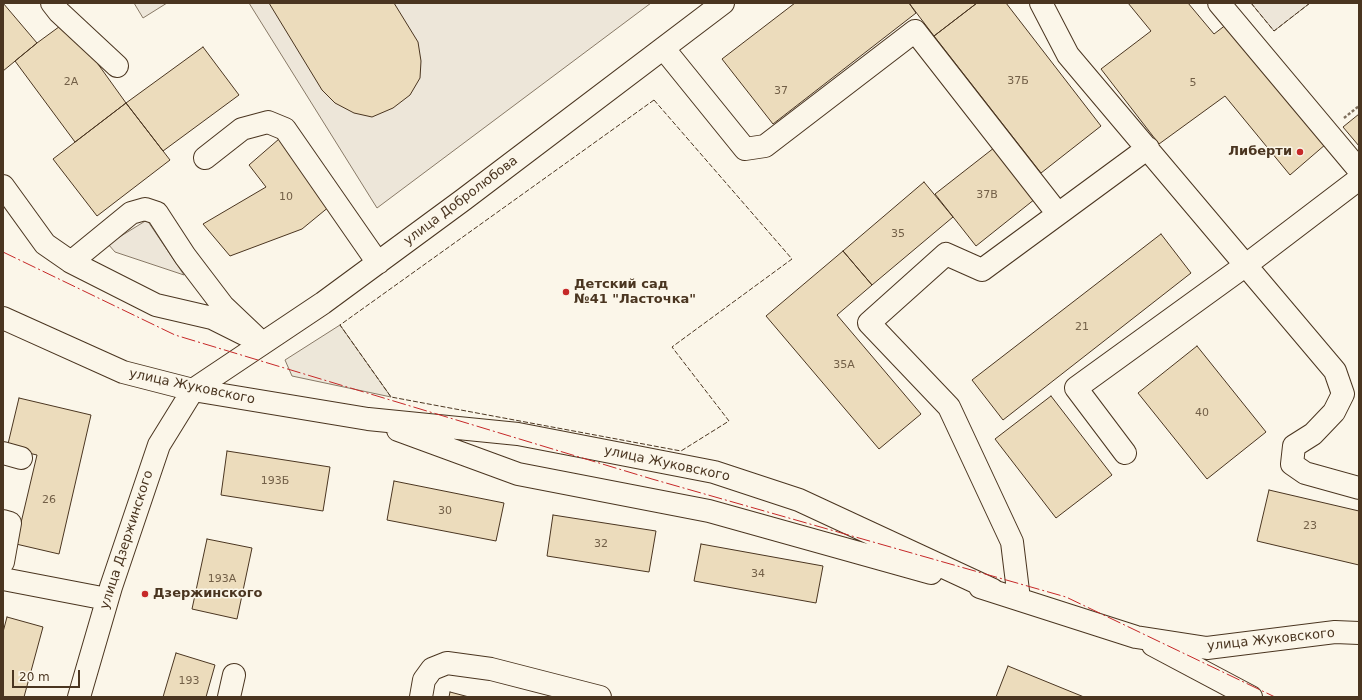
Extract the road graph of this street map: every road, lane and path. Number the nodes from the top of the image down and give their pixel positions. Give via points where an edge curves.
1 (52, 3) edge
2 (723, 3) edge
3 (1041, 3) edge
4 (1219, 3) edge
5 (664, 49) junction
6 (117, 66) dead end
7 (1148, 148) junction
8 (205, 158) dead end
9 (1359, 170) edge
10 (1359, 179) edge
11 (3, 186) edge
12 (1058, 214) junction
13 (71, 262) junction
14 (378, 263) junction
15 (1246, 265) junction
16 (3, 318) edge
17 (262, 343) junction
18 (193, 390) junction
19 (368, 419) junction
20 (1125, 453) dead end
21 (1359, 488) edge
22 (3, 521) edge
23 (3, 562) edge
24 (3, 578) edge
25 (993, 590) junction
26 (107, 599) junction
27 (1019, 599) junction
28 (1359, 633) edge
29 (1136, 637) junction
30 (234, 675) dead end
31 (79, 697) edge
32 (229, 697) edge
33 (421, 697) edge
34 (600, 697) edge
35 (1251, 697) edge

1 - 6 street
2 - 5 street, улица Добролюбова
3 - 7 street via 1068,55
4 - 9 street
5 - 12 street via 745,149 765,146 915,31
5 - 14 street, улица Добролюбова
7 - 12 street
7 - 15 street
8 - 14 street via 242,129 268,122 285,130
10 - 15 street
11 - 13 street via 45,244
12 - 27 street via 982,270 946,254 869,323 949,407 1012,542
13 - 17 street via 156,305 212,318
13 - 17 street via 131,213 145,209 157,213 185,256 223,306
14 - 17 street, улица Добролюбова
15 - 20 street via 1076,388
15 - 21 street via 1336,371 1343,394 1334,412 1313,434 1294,446 1292,464 1305,474
16 - 18 street, улица Жуковского via 123,372
17 - 18 street, улица Добролюбова
18 - 19 street, улица Жуковского
18 - 26 street, улица Дзержинского via 159,445
19 - 25 street, улица Жуковского via 518,474 709,511
19 - 25 street, улица Жуковского via 518,434 714,472 799,500
22 - 23 street via 10,523
24 - 26 street
25 - 27 street, улица Жуковского
26 - 31 street, улица Дзержинского
27 - 29 street, улица Жуковского
28 - 29 street, улица Жуковского via 1335,632 1207,648
29 - 35 street, улица Жуковского
30 - 32 street
33 - 34 street via 424,680 432,669 447,663 491,669

